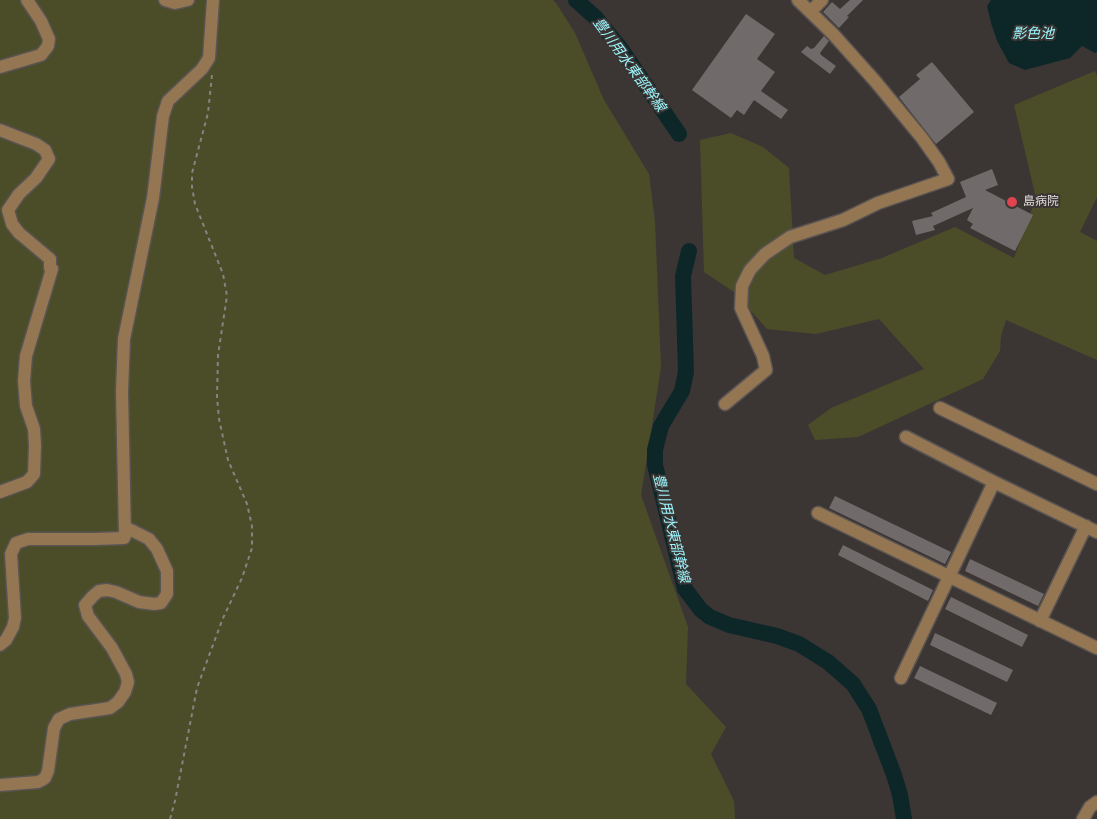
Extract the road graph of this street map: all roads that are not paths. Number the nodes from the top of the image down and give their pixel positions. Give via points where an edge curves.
1 (26, 0) edge
2 (165, 0) edge
3 (188, 0) edge
4 (213, 0) edge
5 (798, 0) edge
6 (822, 0) edge
7 (811, 11) junction
8 (0, 67) edge
9 (0, 130) edge
10 (725, 404) dead end
11 (940, 408) dead end
12 (906, 438) dead end
13 (994, 482) junction
14 (1097, 484) edge
15 (0, 492) edge
16 (818, 513) dead end
17 (126, 527) junction
18 (1091, 529) edge
19 (950, 576) junction
20 (1040, 621) junction
21 (0, 645) edge
22 (1097, 648) edge
23 (901, 678) dead end
24 (0, 785) edge
25 (1097, 802) edge
26 (1083, 819) edge

1 - 8 street via 44,27 48,46 42,55
2 - 3 street via 175,3
4 - 17 street via 209,58 202,69 168,101 163,116 153,198 124,339 122,391
5 - 7 street
6 - 7 street
7 - 10 street via 887,95 922,138 948,179 790,238 765,254 750,270 742,286 741,308 766,370
9 - 15 street via 36,144 45,150 49,159 8,210 12,224 50,259 52,268 26,356 24,381 26,406 34,429 34,474 27,482
11 - 14 street
12 - 13 street
13 - 18 street
13 - 19 street
16 - 19 street
17 - 21 street via 124,538 28,539 16,543 11,554 13,627
17 - 24 street via 148,539 157,549 167,571 167,594 161,603 154,604 107,590 93,596 85,605 88,616 112,648 126,674 128,682 124,692 110,708 70,714 59,719 54,728 45,778 38,782
18 - 20 street
19 - 20 street
19 - 23 street
20 - 22 street
25 - 26 street

